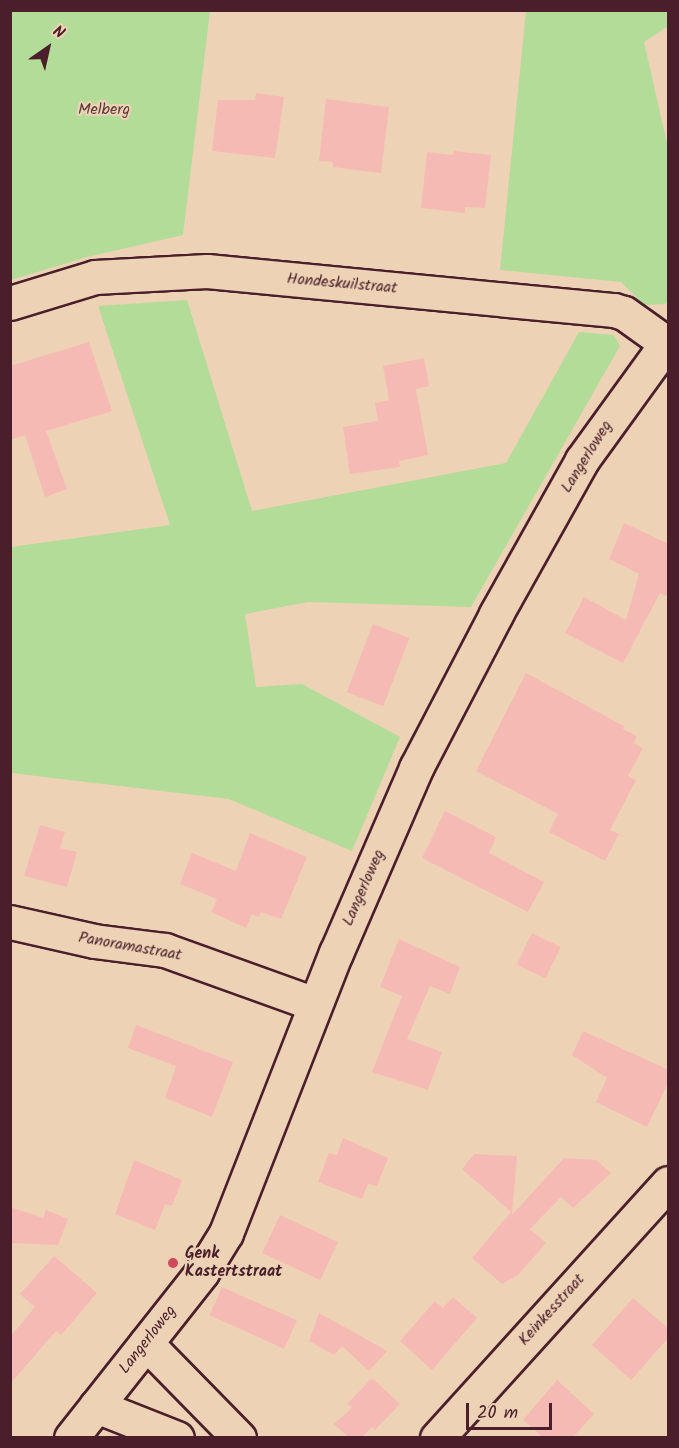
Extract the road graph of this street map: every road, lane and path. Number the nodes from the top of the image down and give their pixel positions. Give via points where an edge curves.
1 (10, 303) edge
2 (667, 342) edge
3 (10, 922) edge
4 (315, 1004) junction
5 (669, 1183) edge
6 (146, 1343) junction
7 (96, 1406) junction
8 (71, 1437) edge
9 (177, 1437) edge
10 (239, 1437) edge
11 (437, 1437) edge

1 - 2 street, Hondeskuilstraat via 94,277 207,271 614,310
2 - 4 street, Langerloweg via 582,460 491,624 416,768
3 - 4 street, Panoramastraat via 94,941 165,950
4 - 6 street, Langerloweg via 226,1233 202,1272
5 - 11 street, Keinkesstraat
6 - 7 street, Langerloweg
6 - 10 street
7 - 8 street, Langerloweg
7 - 9 street

